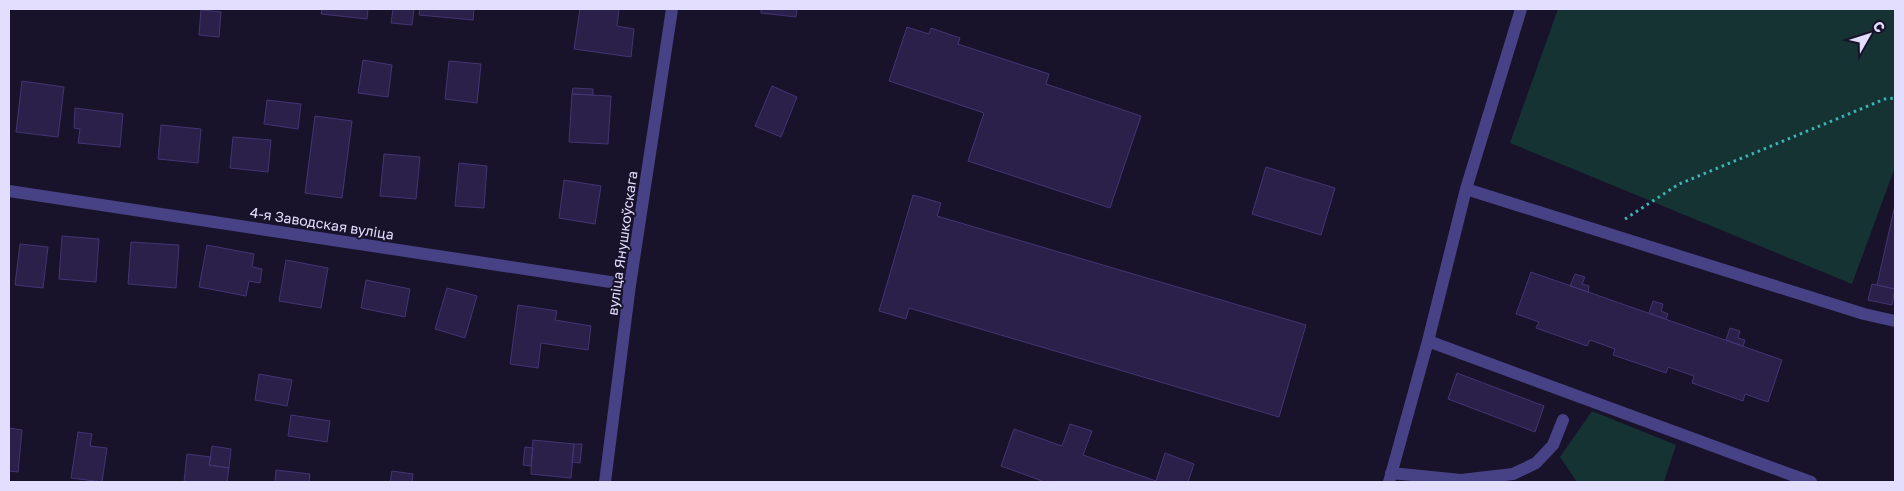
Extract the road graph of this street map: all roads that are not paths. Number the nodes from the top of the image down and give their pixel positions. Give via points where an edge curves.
1 (672, 9) edge
2 (1521, 9) edge
3 (1466, 189) junction
4 (9, 191) edge
5 (630, 285) junction
6 (1895, 322) edge
7 (1428, 341) junction
8 (1563, 420) dead end
9 (1390, 477) edge
10 (605, 482) edge
11 (1811, 482) edge

1 - 5 street, вуліца Янушкоўскага
2 - 3 street
3 - 6 street
3 - 7 street
4 - 5 street, 4-я Заводская вуліца
5 - 10 street, вуліца Янушкоўскага
7 - 9 street
7 - 11 street
8 - 9 street via 1553,445 1536,463 1513,474 1461,480

